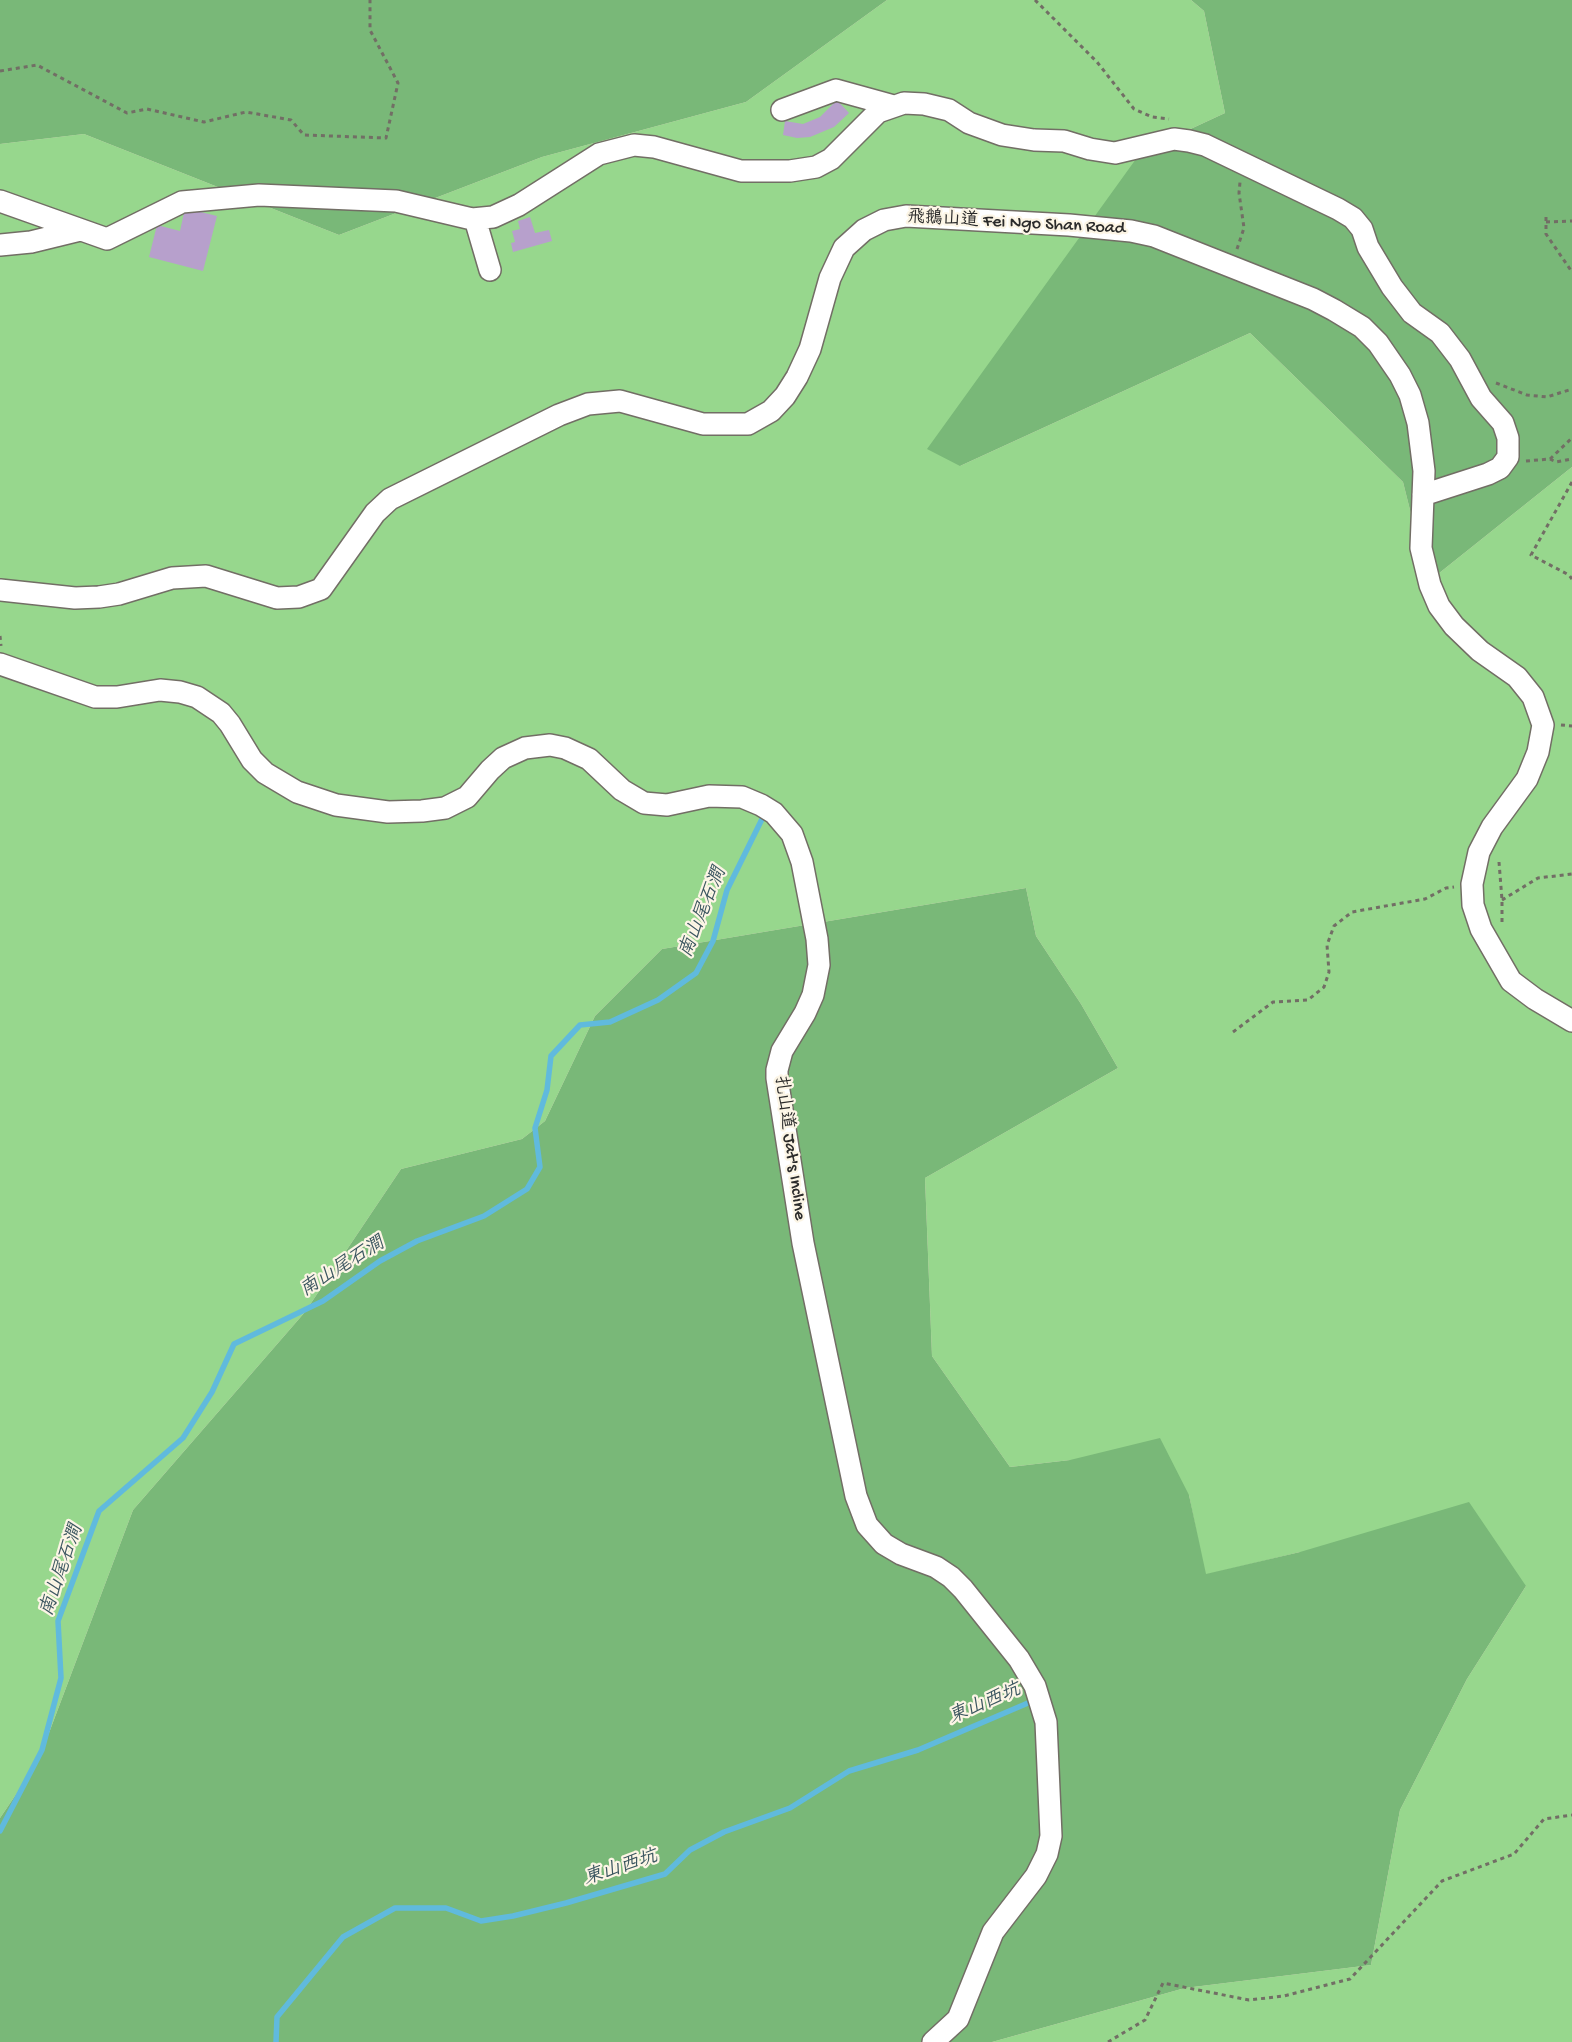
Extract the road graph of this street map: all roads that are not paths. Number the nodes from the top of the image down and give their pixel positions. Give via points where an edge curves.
1 (894, 106) junction
2 (782, 110) dead end
3 (0, 201) edge
4 (475, 219) junction
5 (80, 230) junction
6 (0, 245) edge
7 (490, 270) dead end
8 (1423, 495) junction
9 (0, 590) edge
10 (0, 664) edge
11 (1572, 1021) edge
12 (933, 2042) edge

1 - 2 street via 836,90
1 - 4 street via 878,112 831,159 816,167 790,171 741,171 654,147 634,145 599,154 519,205 493,217
1 - 8 street via 924,104 948,110 969,123 1002,135 1064,141 1115,153 1193,132 1205,145 1353,218 1392,287 1412,313 1440,332 1482,398 1503,423 1508,438 1508,457 1500,468
3 - 5 street
4 - 5 street via 396,201 259,195 182,202 107,239
4 - 7 street
5 - 6 street via 31,242
8 - 9 street, 飛鵝山道 Fei Ngo Shan Road via 1424,471 1418,423 1410,395 1378,343 1334,310 1154,236 1131,231 906,216 884,220 864,230 844,248 830,278 810,349 796,377 771,411 748,424 703,424 620,401 588,404 559,415 390,499 375,513 322,589 299,597 277,598 206,576 172,578 99,597 75,598
8 - 11 street, 飛鵝山道 Fei Ngo Shan Road via 1421,548 1439,606 1480,651 1517,677 1533,697 1543,725 1538,752 1527,779 1492,827 1479,852 1472,884 1473,906 1481,929 1511,981
10 - 12 street, 扎山道 Jat's Incline via 95,697 160,690 197,697 221,713 247,753 265,773 297,792 336,805 388,812 445,808 467,797 503,758 525,748 550,745 589,759 622,790 644,803 667,805 709,796 742,797 774,813 792,834 802,862 819,965 813,995 782,1051 777,1078 803,1243 856,1496 867,1525 884,1544 936,1567 963,1589 1019,1659 1035,1686 1046,1722 1050,1836 1047,1854 1036,1876 994,1932 958,2019

